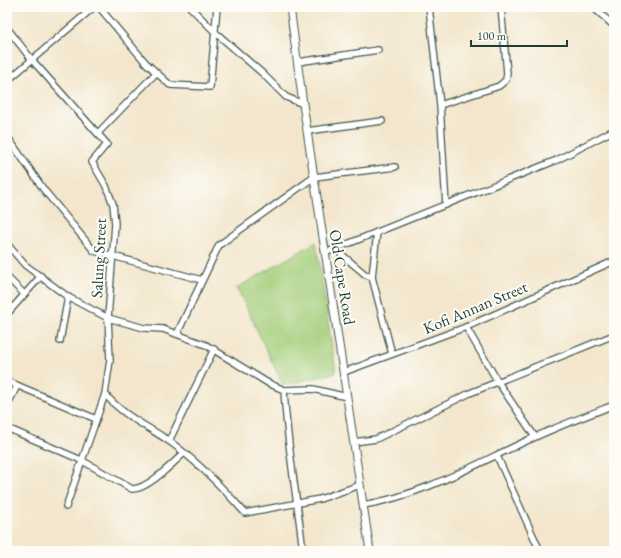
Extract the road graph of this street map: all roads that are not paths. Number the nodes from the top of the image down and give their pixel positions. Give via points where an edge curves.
1 (94, 7) edge
2 (100, 7) edge
3 (190, 7) edge
4 (217, 7) edge
5 (290, 7) edge
6 (428, 7) edge
7 (501, 7) edge
8 (594, 7) edge
9 (614, 26) edge
10 (7, 28) edge
11 (216, 33) junction
12 (378, 50) dead end
13 (32, 60) junction
14 (298, 62) junction
15 (156, 73) junction
16 (7, 81) edge
17 (303, 104) junction
18 (440, 105) junction
19 (382, 121) dead end
20 (614, 130) edge
21 (307, 131) junction
22 (98, 133) junction
23 (7, 136) edge
24 (395, 167) dead end
25 (314, 177) junction
26 (446, 205) junction
27 (377, 232) junction
28 (7, 244) edge
29 (335, 249) junction
30 (325, 253) junction
31 (112, 256) junction
32 (614, 261) edge
33 (41, 276) junction
34 (7, 277) edge
35 (372, 277) junction
36 (202, 280) junction
37 (24, 294) junction
38 (68, 297) junction
39 (7, 314) edge
40 (108, 318) junction
41 (466, 327) junction
42 (177, 334) junction
43 (614, 335) edge
44 (60, 341) dead end
45 (214, 349) junction
46 (392, 354) junction
47 (344, 372) junction
48 (7, 381) edge
49 (498, 382) junction
50 (17, 386) junction
51 (284, 390) junction
52 (105, 394) junction
53 (347, 396) junction
54 (614, 405) edge
55 (7, 406) edge
56 (96, 419) junction
57 (7, 428) edge
58 (535, 437) junction
59 (169, 441) junction
60 (354, 442) junction
61 (184, 453) junction
62 (497, 456) junction
63 (81, 460) junction
64 (360, 485) junction
65 (297, 503) junction
66 (364, 505) junction
67 (66, 507) dead end
68 (303, 551) edge
69 (370, 551) edge
70 (540, 551) edge

1 - 13 street
2 - 15 street
3 - 11 street
4 - 11 street
5 - 14 street, Old Cape Road
6 - 18 street
7 - 18 street via 506,80 499,86
8 - 9 street
10 - 13 street, Salung Street
11 - 15 street via 210,87 170,85
11 - 17 street via 286,97
12 - 14 street
13 - 16 street
13 - 22 street, Salung Street
14 - 17 street, Old Cape Road
15 - 22 street
17 - 21 street, Old Cape Road
18 - 26 street
19 - 21 street
20 - 26 street via 557,160
21 - 25 street, Old Cape Road
22 - 31 street, Salung Street via 107,144 92,162 113,204 115,224
23 - 31 street via 44,190 94,251
24 - 25 street
25 - 30 street, Old Cape Road
25 - 36 street via 219,244
26 - 27 street
27 - 29 street
27 - 35 street
28 - 33 street via 25,265
29 - 30 street
29 - 35 street via 366,275
30 - 47 street, Old Cape Road
31 - 36 street
31 - 40 street, Salung Street
32 - 41 street, Kofi Annan Street
33 - 37 street
33 - 38 street
34 - 37 street
35 - 46 street
36 - 42 street
37 - 39 street
38 - 40 street
38 - 44 street
40 - 42 street
40 - 52 street, Salung Street via 110,360
41 - 46 street, Kofi Annan Street
41 - 49 street
42 - 45 street
43 - 49 street
45 - 51 street via 268,383
45 - 59 street
46 - 47 street, Kofi Annan Street
47 - 53 street, Old Cape Road
48 - 50 street
49 - 58 street
49 - 60 street via 376,439
50 - 55 street
50 - 56 street
51 - 53 street via 313,389
51 - 65 street via 289,459
52 - 56 street, Salung Street
52 - 59 street via 127,415
53 - 60 street, Old Cape Road
54 - 58 street
56 - 63 street, Salung Street
57 - 63 street
58 - 62 street
59 - 61 street
60 - 64 street, Old Cape Road
61 - 63 street via 152,481 135,489
61 - 65 street via 218,483 245,513
62 - 66 street via 389,501
62 - 70 street
63 - 67 street, Salung Street
64 - 65 street via 336,494
64 - 66 street, Old Cape Road
65 - 68 street
66 - 69 street, Old Cape Road

